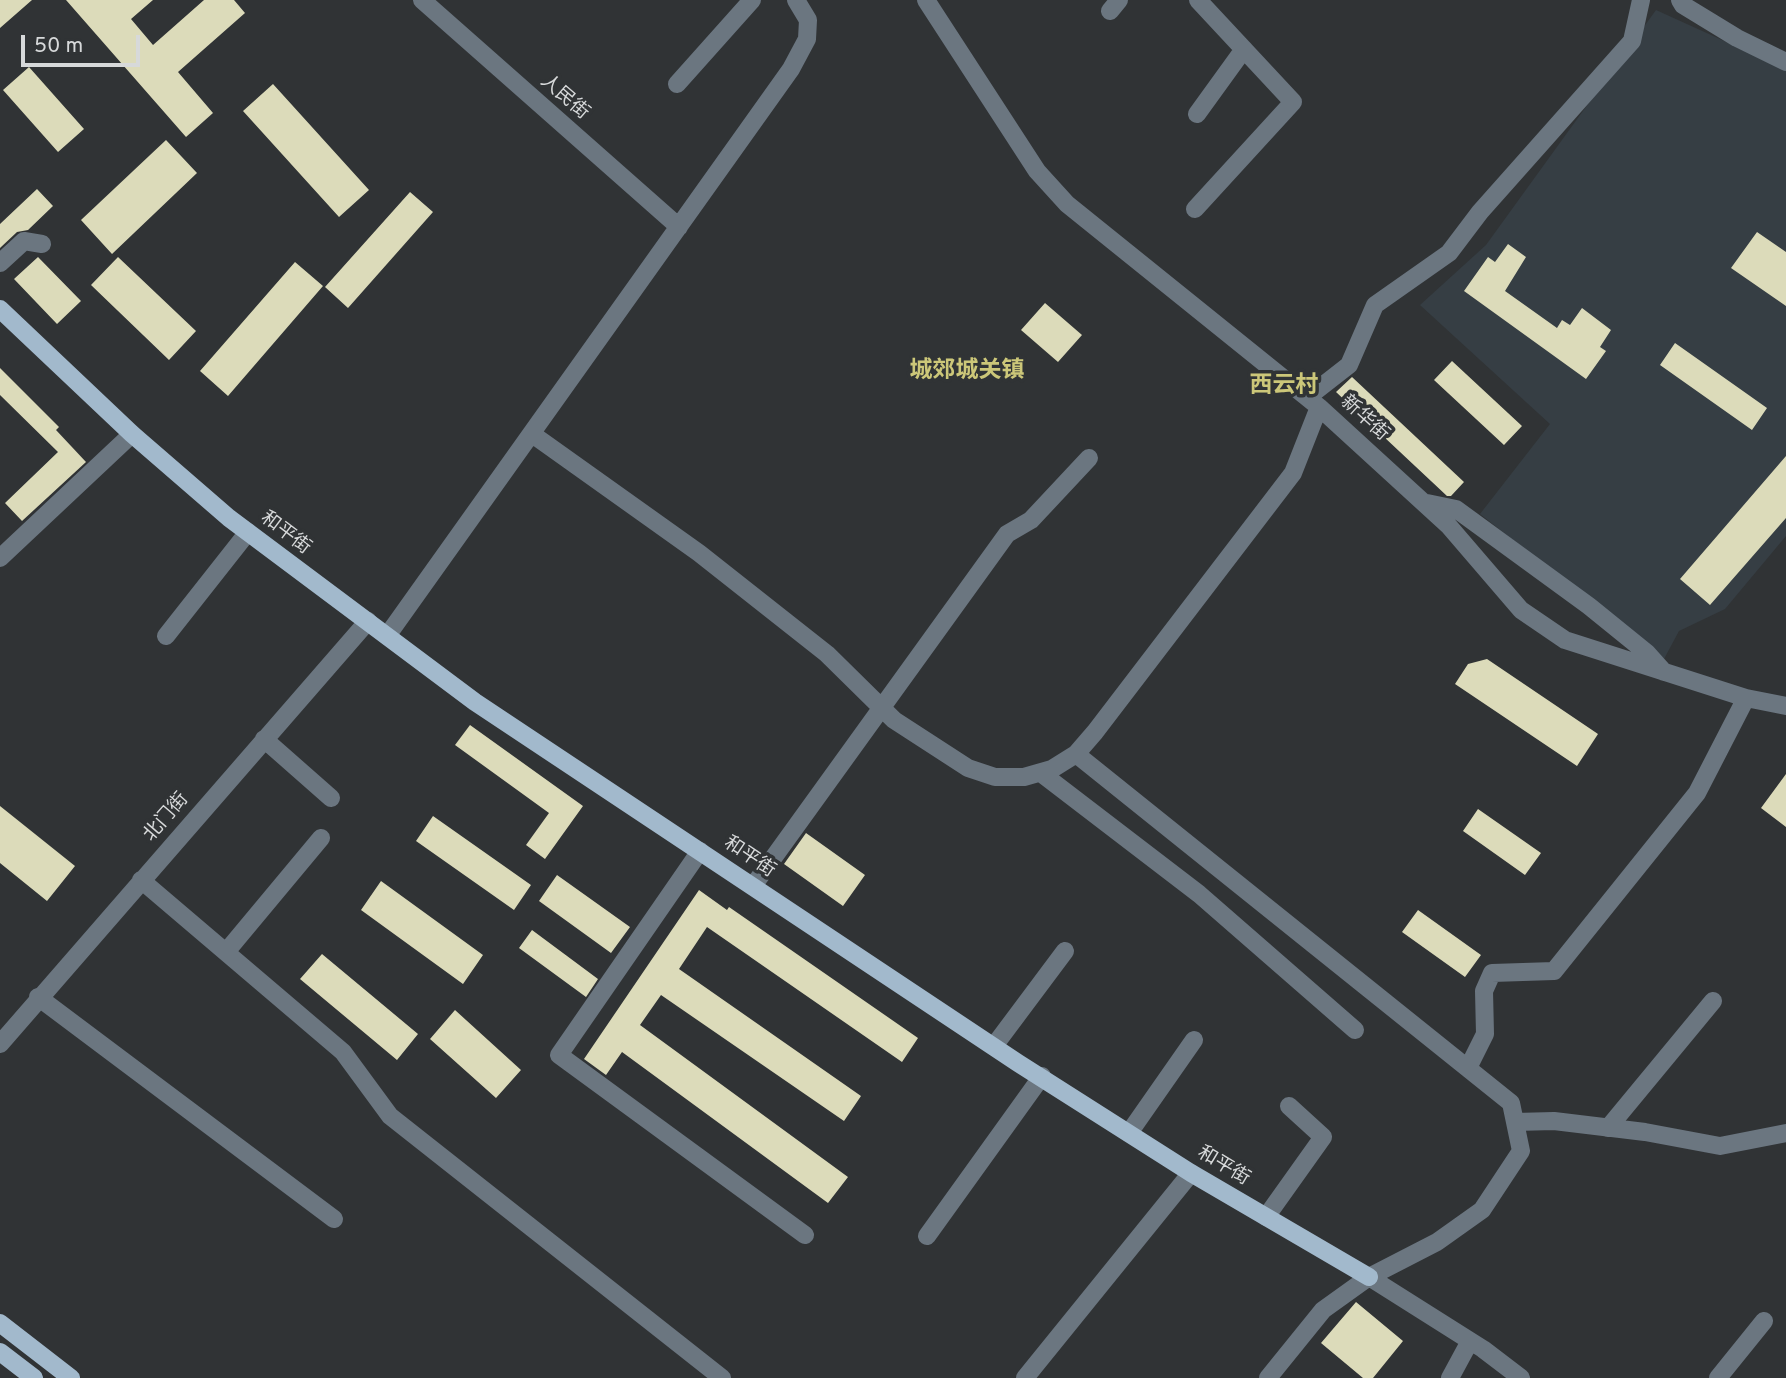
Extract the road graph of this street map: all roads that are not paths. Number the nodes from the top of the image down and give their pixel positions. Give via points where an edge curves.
1 (422, 0) edge
2 (752, 0) edge
3 (796, 0) edge
4 (926, 0) edge
5 (1198, 0) edge
6 (1641, 0) edge
7 (1680, 0) edge
8 (1244, 49) junction
9 (1786, 62) edge
10 (677, 84) dead end
11 (1197, 114) dead end
12 (1195, 209) dead end
13 (679, 228) junction
14 (42, 244) dead end
15 (0, 262) edge
16 (0, 309) edge
17 (1313, 402) junction
18 (132, 434) junction
19 (532, 434) junction
20 (1089, 458) dead end
21 (1423, 502) junction
22 (248, 533) junction
23 (0, 558) edge
24 (368, 621) junction
25 (166, 636) dead end
26 (387, 636) junction
27 (1665, 673) junction
28 (1746, 698) junction
29 (1786, 706) edge
30 (881, 707) junction
31 (264, 739) junction
32 (1076, 754) junction
33 (1041, 773) junction
34 (331, 798) dead end
35 (321, 838) dead end
36 (700, 851) junction
37 (141, 880) junction
38 (752, 886) junction
39 (1065, 951) dead end
40 (226, 952) junction
41 (38, 998) junction
42 (1713, 1001) dead end
43 (1356, 1030) dead end
44 (1194, 1040) dead end
45 (0, 1044) edge
46 (994, 1046) junction
47 (1468, 1068) junction
48 (1042, 1076) junction
49 (1289, 1106) dead end
50 (1515, 1122) junction
51 (1608, 1128) junction
52 (1129, 1133) junction
53 (1786, 1133) edge
54 (1191, 1173) junction
55 (1266, 1217) junction
56 (334, 1219) dead end
57 (805, 1235) dead end
58 (927, 1236) dead end
59 (1369, 1277) junction
60 (1764, 1321) dead end
61 (0, 1323) edge
62 (1469, 1341) junction
63 (0, 1352) edge
64 (34, 1378) edge
65 (71, 1378) edge
66 (722, 1378) edge
67 (1025, 1378) edge
68 (1268, 1378) edge
69 (1450, 1378) edge
70 (1521, 1378) edge
71 (1718, 1378) edge

1 - 13 street, 人民街
2 - 10 street
3 - 13 street via 808,20 802,49
4 - 17 street, 新华街 via 1037,171 1067,204
5 - 8 street
6 - 17 street via 1632,41 1449,253 1375,305 1349,365
7 - 9 street via 1737,38
8 - 11 street
8 - 12 street via 1293,102
13 - 19 street
14 - 15 street via 24,241
16 - 18 main road, 和平街
17 - 21 street, 新华街
17 - 32 street via 1293,473
18 - 22 main road, 和平街
18 - 23 street
19 - 26 street
19 - 30 street via 699,553 827,654
20 - 30 street via 1031,520 1007,534
21 - 27 street via 1456,509 1589,606
21 - 27 street, 新华街 via 1532,618 1565,640
22 - 24 main road, 和平街
22 - 25 street
24 - 26 main road, 和平街
24 - 31 street, 北门街
26 - 36 main road, 和平街 via 475,702
27 - 28 street, 新华街
28 - 29 street, 新华街
28 - 47 street via 1697,793 1554,971 1492,973 1484,991 1485,1034
30 - 33 street via 968,768 995,777
30 - 38 street
31 - 34 street
31 - 37 street, 北门街
32 - 33 street
32 - 47 street
33 - 43 street via 1199,894
35 - 40 street
36 - 38 main road, 和平街
36 - 57 street via 559,1055
37 - 40 street
37 - 41 street, 北门街
38 - 46 main road, 和平街
39 - 46 street
40 - 66 street via 344,1052 390,1116
41 - 45 street, 北门街
41 - 56 street
42 - 51 street
44 - 52 street
46 - 48 main road, 和平街
47 - 50 street via 1511,1103
48 - 52 main road, 和平街
48 - 58 street
49 - 55 street via 1323,1137
50 - 51 street via 1554,1121
50 - 59 street via 1521,1151 1482,1210 1437,1242
51 - 53 street via 1720,1146
52 - 54 main road, 和平街
54 - 55 main road, 和平街
54 - 67 street
55 - 59 main road, 和平街
59 - 62 street, 和平街
59 - 68 street via 1323,1310
60 - 71 street
61 - 65 main road
62 - 69 street
62 - 70 street, 和平街
63 - 64 main road

